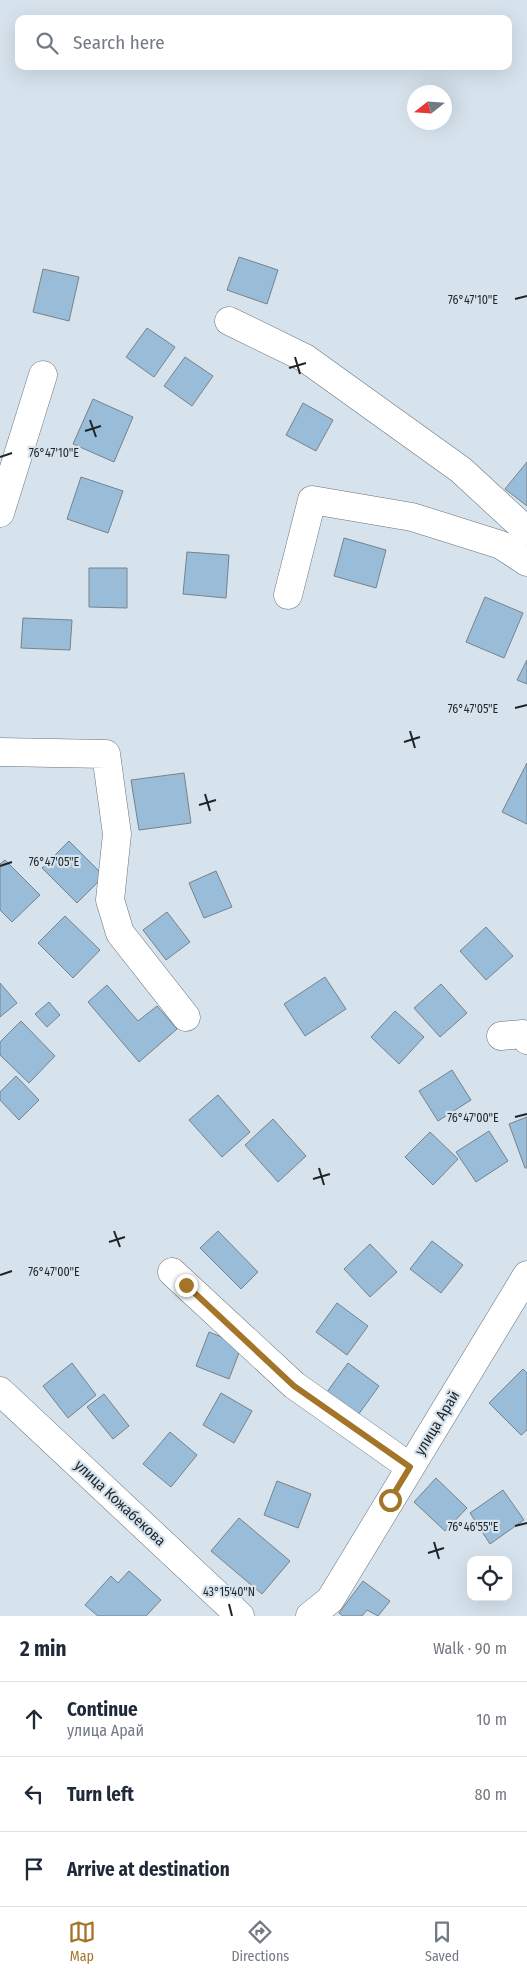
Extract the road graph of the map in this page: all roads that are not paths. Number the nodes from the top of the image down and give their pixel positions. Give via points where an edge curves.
1 (229, 321) dead end
2 (43, 375) dead end
3 (0, 513) edge
4 (527, 531) edge
5 (527, 562) edge
6 (288, 595) dead end
7 (0, 752) edge
8 (186, 1017) dead end
9 (172, 1272) dead end
10 (527, 1275) edge
11 (0, 1391) edge
12 (410, 1467) junction
13 (240, 1616) edge
14 (310, 1616) edge

1 - 4 street via 305,358 460,470
2 - 3 street
5 - 6 street via 501,545 412,517 312,500
7 - 8 street via 106,754 117,834 110,900 120,933
9 - 12 street via 294,1386
10 - 12 street, улица Арай
11 - 13 street, улица Кожабекова
12 - 14 street, улица Арай via 330,1600

